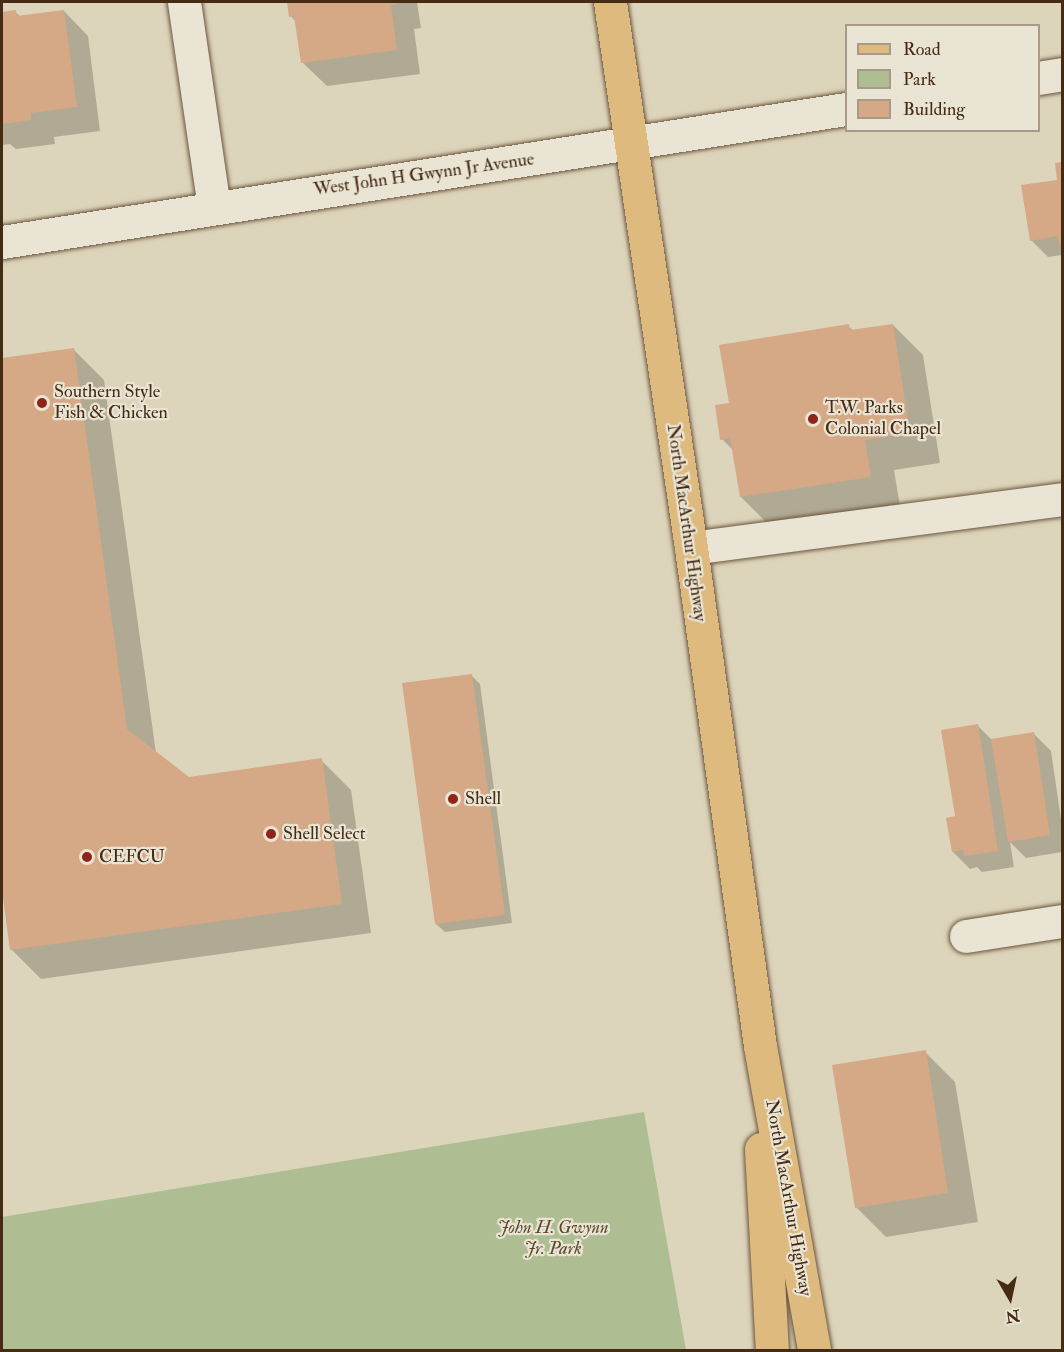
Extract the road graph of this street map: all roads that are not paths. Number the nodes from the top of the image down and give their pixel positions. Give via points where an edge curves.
1 (184, 2) edge
2 (610, 2) edge
3 (1062, 74) edge
4 (1040, 78) edge
5 (845, 109) edge
6 (630, 145) junction
7 (214, 207) junction
8 (2, 242) edge
9 (1062, 499) edge
10 (691, 548) junction
11 (1062, 921) edge
12 (966, 936) dead end
13 (760, 1046) junction
14 (769, 1347) edge
15 (814, 1350) edge

1 - 7 street
2 - 6 main road, North MacArthur Highway
3 - 4 street
5 - 6 street, West John H Gwynn Jr Avenue
6 - 7 street, West John H Gwynn Jr Avenue
6 - 10 main road, North MacArthur Highway
7 - 8 street, West John H Gwynn Jr Avenue
9 - 10 street
10 - 13 main road, North MacArthur Highway
11 - 12 street
13 - 14 main road, North MacArthur Highway
13 - 15 main road, North MacArthur Highway

